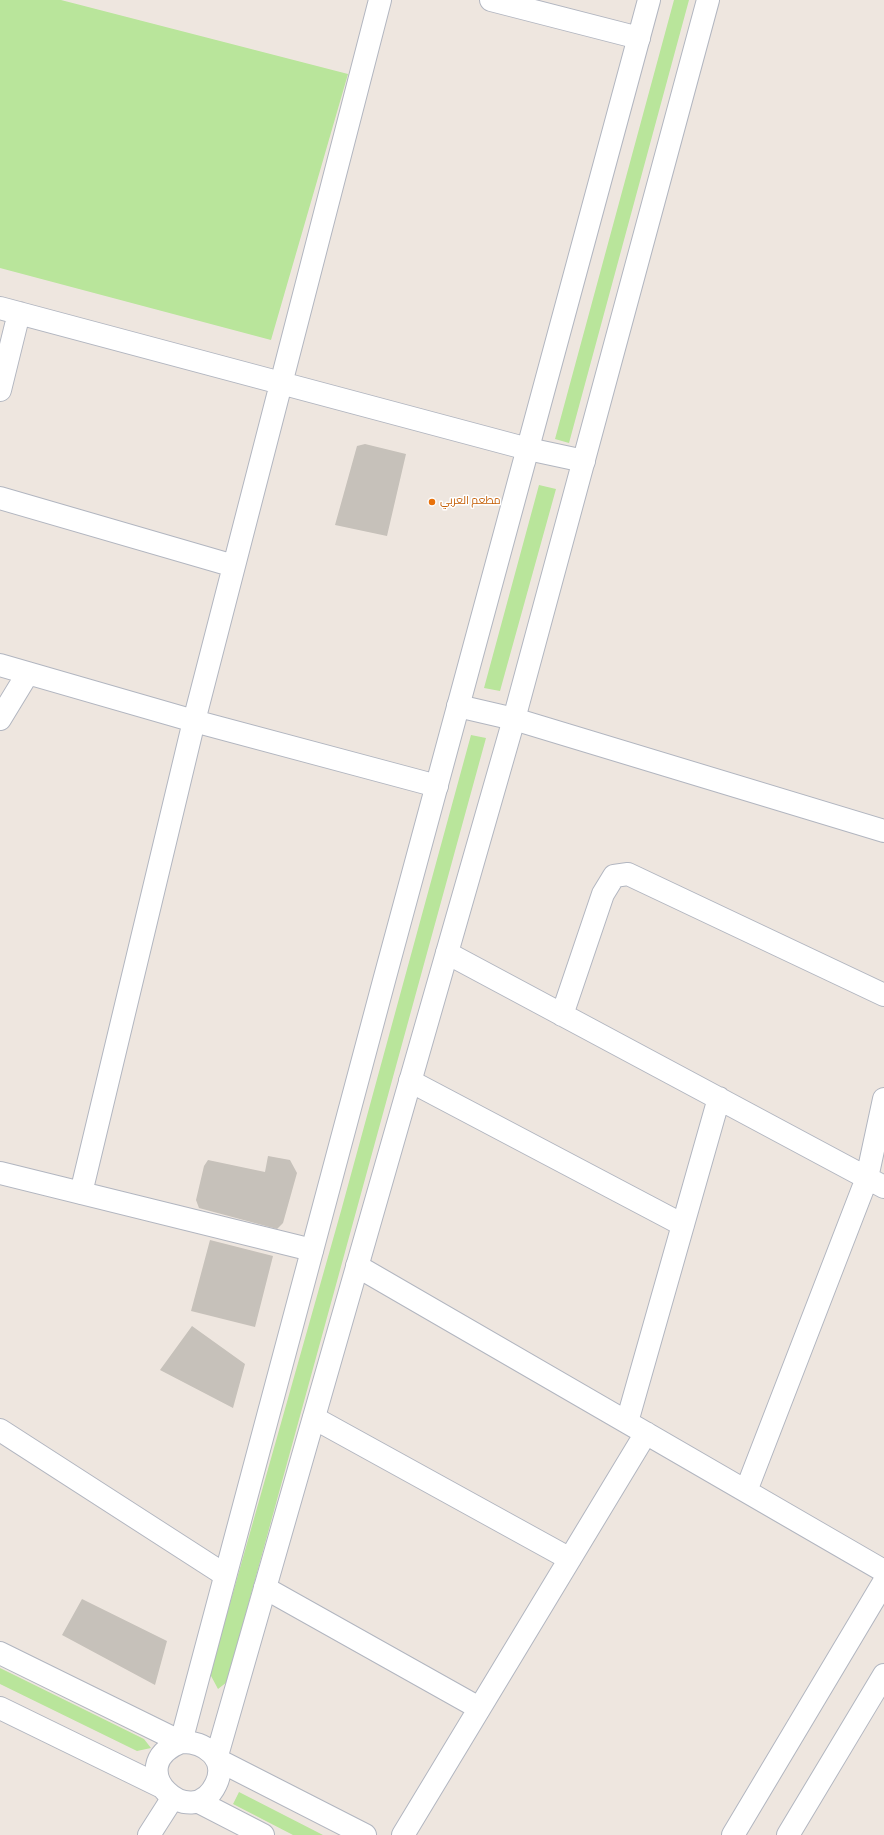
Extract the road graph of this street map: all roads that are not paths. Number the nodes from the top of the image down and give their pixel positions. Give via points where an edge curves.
1 (380, 0) edge
2 (492, 0) edge
3 (649, 0) edge
4 (708, 0) edge
5 (639, 38) junction
6 (9, 310) edge
7 (281, 383) junction
8 (0, 390) edge
9 (528, 449) junction
10 (584, 461) junction
11 (0, 498) edge
12 (234, 566) junction
13 (0, 665) edge
14 (28, 673) junction
15 (458, 706) junction
16 (0, 719) edge
17 (514, 719) junction
18 (194, 720) junction
19 (436, 786) junction
20 (884, 831) edge
21 (447, 953) junction
22 (884, 995) edge
23 (562, 1015) junction
24 (410, 1081) junction
25 (719, 1098) junction
26 (884, 1099) edge
27 (0, 1173) edge
28 (875, 1183) edge
29 (81, 1193) junction
30 (683, 1225) junction
31 (312, 1250) junction
32 (358, 1266) junction
33 (314, 1418) junction
34 (627, 1422) junction
35 (0, 1430) edge
36 (646, 1433) junction
37 (746, 1491) junction
38 (570, 1558) junction
39 (884, 1571) edge
40 (225, 1575) junction
41 (884, 1582) edge
42 (265, 1588) junction
43 (0, 1653) edge
44 (884, 1675) edge
45 (0, 1708) edge
46 (479, 1708) junction
47 (181, 1742) junction
48 (216, 1759) junction
49 (166, 1793) junction
50 (199, 1802) junction
51 (149, 1835) edge
52 (263, 1835) edge
53 (366, 1835) edge
54 (403, 1835) edge
55 (733, 1835) edge
56 (788, 1835) edge

1 - 7 street
2 - 5 street
3 - 5 street
4 - 10 street
5 - 9 street
6 - 7 street
6 - 8 street
7 - 9 street
7 - 12 street
9 - 10 street
9 - 15 street
10 - 17 street
11 - 12 street
12 - 18 street
13 - 14 street
14 - 16 street
14 - 18 street
15 - 17 street
15 - 19 street
17 - 20 street
17 - 21 street
18 - 19 street
18 - 29 street
19 - 31 street
21 - 23 street
21 - 24 street
22 - 23 street via 628,874 614,876 603,894
23 - 25 street
24 - 30 street
24 - 32 street
25 - 28 street
25 - 30 street
26 - 28 street
27 - 29 street
28 - 37 street
29 - 31 street
30 - 34 street
31 - 40 street
32 - 33 street
32 - 34 street
33 - 38 street
33 - 42 street
34 - 36 street
35 - 40 street
36 - 37 street
36 - 38 street
37 - 39 street
38 - 46 street
40 - 47 street
41 - 55 street
42 - 46 street
42 - 48 street
43 - 47 street
44 - 56 street
45 - 49 street
46 - 54 street
47 - 48 street via 201,1744
47 - 49 street via 165,1752 157,1768 157,1777
48 - 50 street via 219,1769 218,1780 208,1796
48 - 53 street
49 - 50 street via 181,1802
49 - 51 street
50 - 52 street

